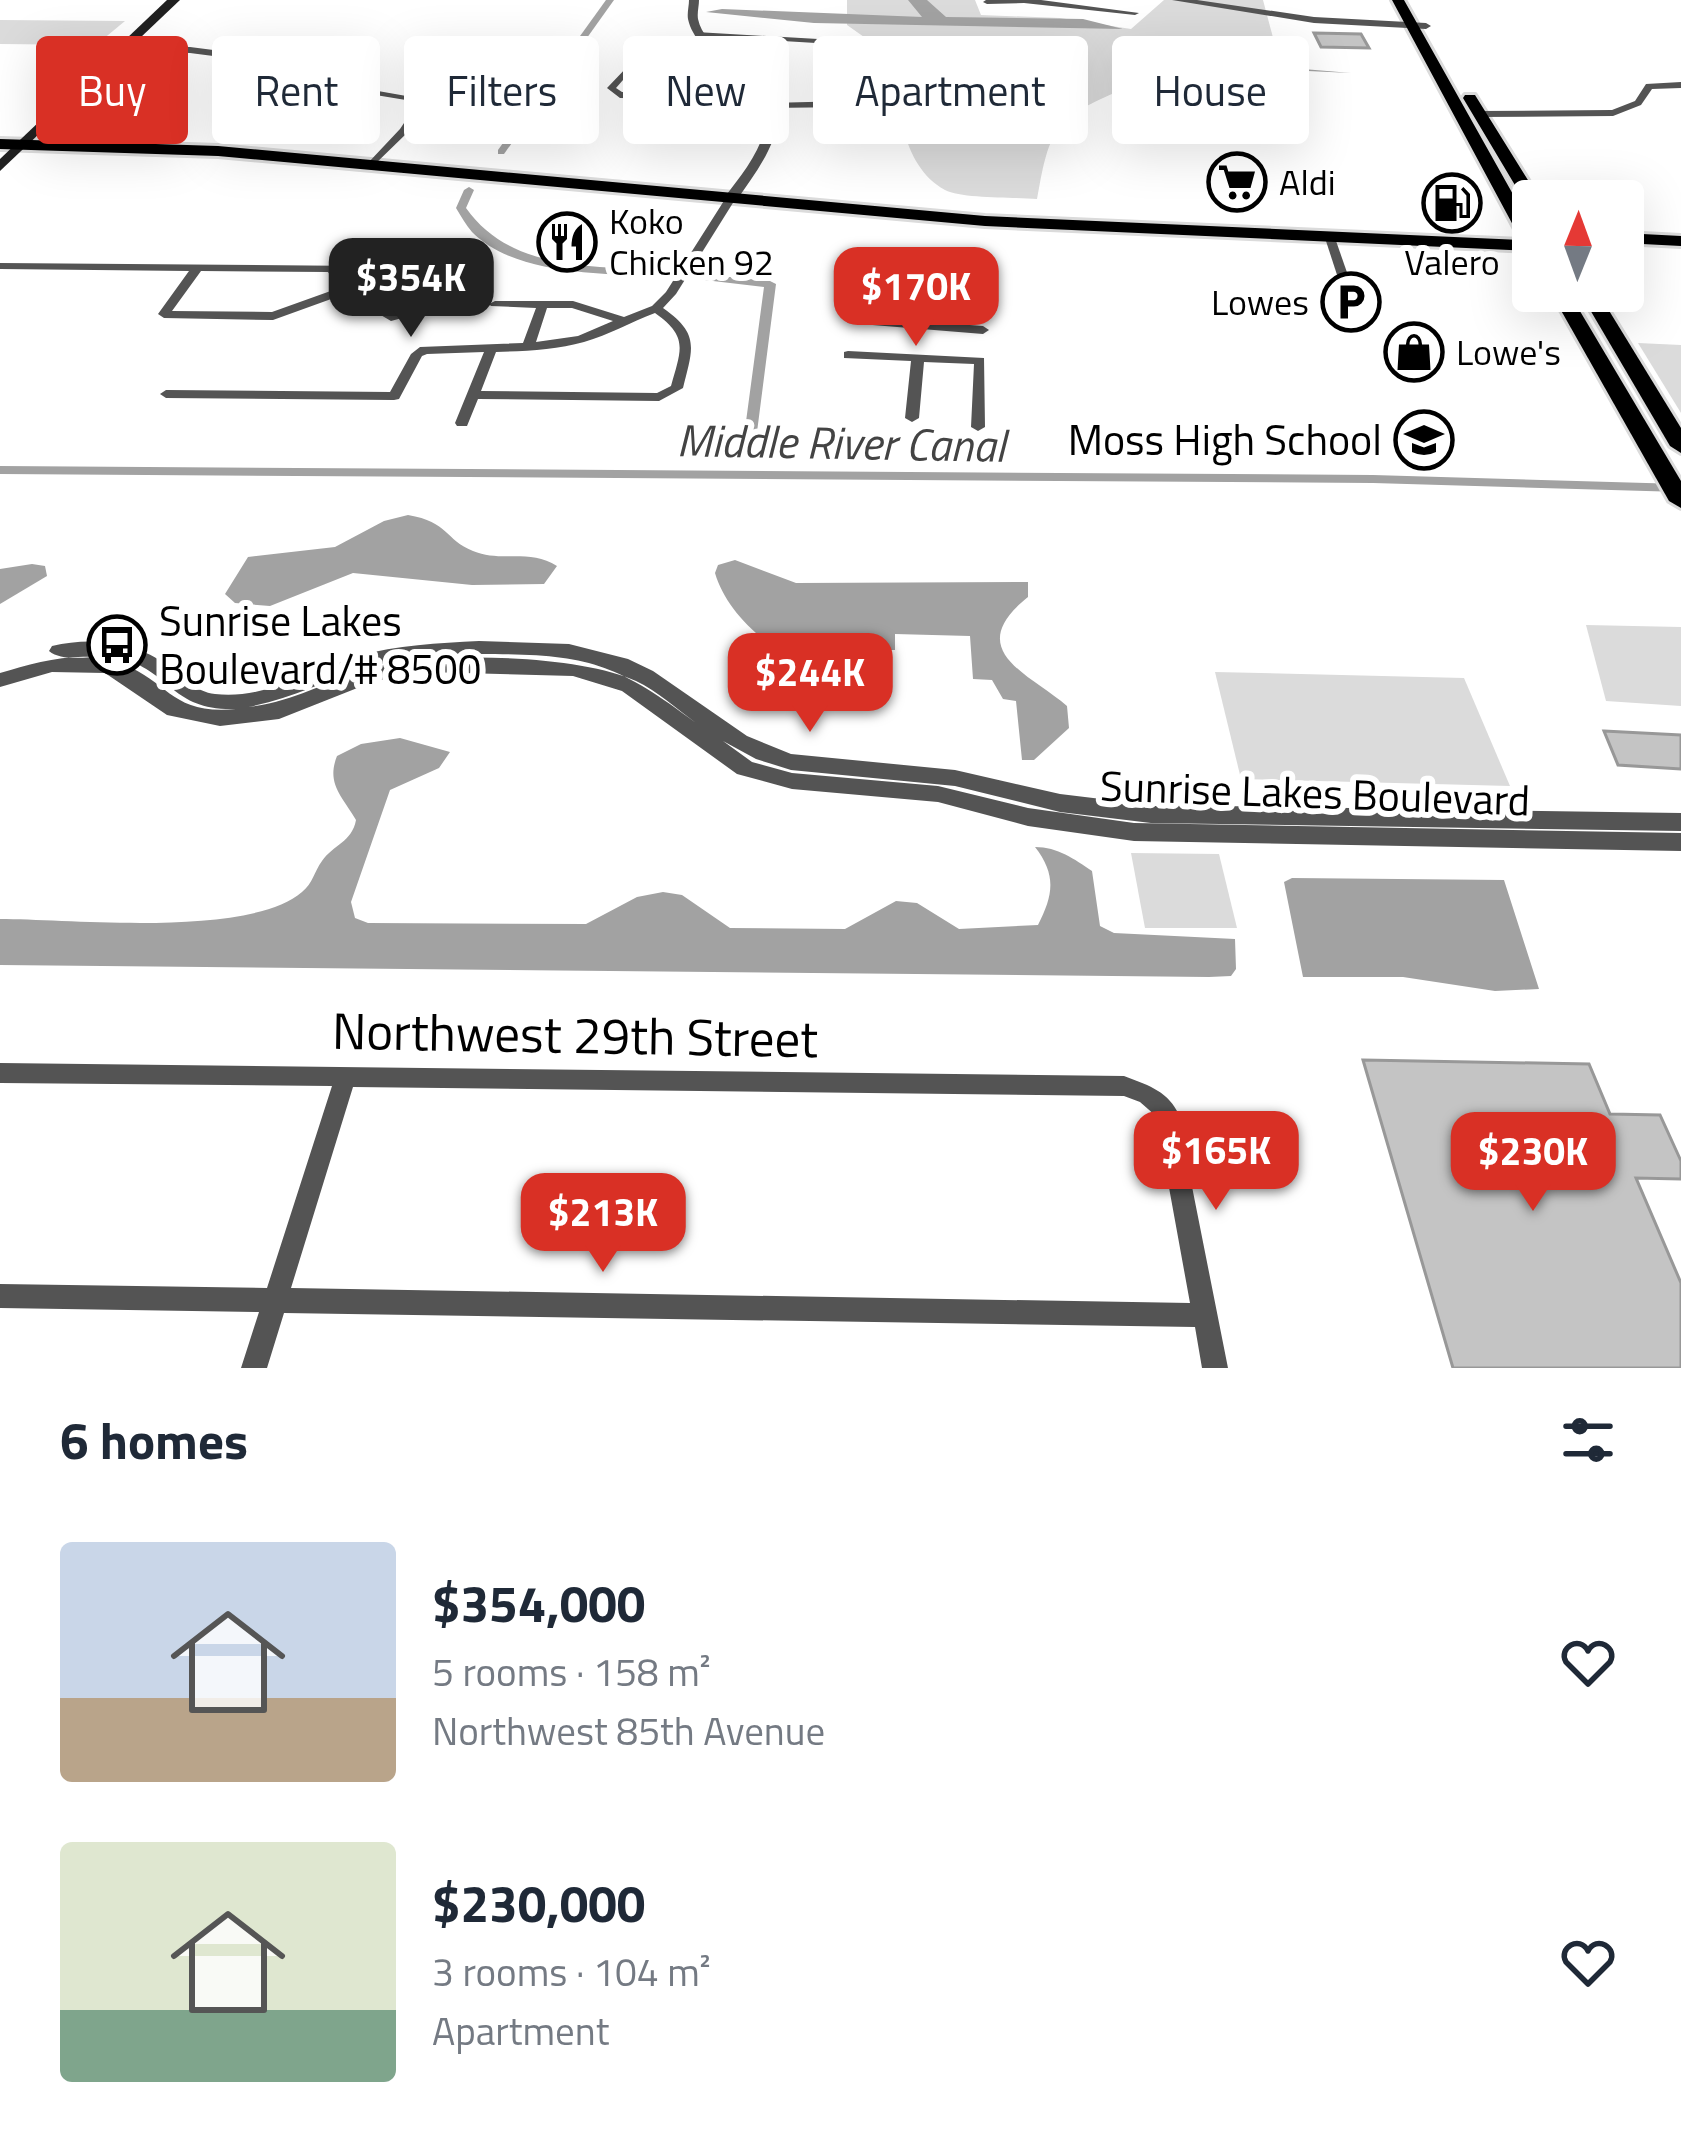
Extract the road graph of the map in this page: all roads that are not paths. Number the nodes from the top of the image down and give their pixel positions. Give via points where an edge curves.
1 (159, 0) edge
2 (174, 0) edge
3 (694, 0) edge
4 (1177, 0) edge
5 (1207, 0) edge
6 (1398, 0) edge
7 (1416, 0) edge
8 (1021, 1) edge
9 (987, 2) edge
10 (1106, 3) edge
11 (1135, 13) dead end
12 (1416, 24) junction
13 (699, 34) junction
14 (128, 36) edge
15 (131, 36) edge
16 (701, 36) edge
17 (733, 36) edge
18 (789, 39) edge
19 (188, 47) edge
20 (188, 50) edge
21 (623, 75) edge
22 (1681, 85) edge
23 (404, 92) edge
24 (1447, 93) junction
25 (623, 94) edge
26 (404, 95) edge
27 (789, 102) edge
28 (1457, 111) junction
29 (1482, 117) junction
30 (36, 118) edge
31 (36, 118) edge
32 (404, 137) edge
33 (11, 139) edge
34 (764, 144) edge
35 (379, 158) junction
36 (0, 167) edge
37 (1520, 180) edge
38 (735, 193) junction
39 (1512, 207) edge
40 (1512, 237) edge
41 (1330, 238) junction
42 (1512, 238) edge
43 (1644, 239) edge
44 (1681, 241) edge
45 (1644, 252) edge
46 (1681, 253) edge
47 (0, 266) edge
48 (196, 268) junction
49 (332, 269) junction
50 (368, 279) junction
51 (349, 289) junction
52 (856, 289) dead end
53 (982, 298) dead end
54 (495, 304) dead end
55 (543, 304) junction
56 (656, 308) junction
57 (1571, 312) edge
58 (1601, 312) edge
59 (852, 320) dead end
60 (627, 322) junction
61 (1360, 327) dead end
62 (983, 330) dead end
63 (492, 347) junction
64 (528, 347) junction
65 (848, 355) dead end
66 (919, 358) junction
67 (166, 394) dead end
68 (473, 395) junction
69 (912, 418) dead end
70 (462, 423) dead end
71 (978, 427) dead end
72 (1681, 446) edge
73 (1681, 501) edge
74 (0, 666) edge
75 (0, 680) edge
76 (1681, 822) edge
77 (1681, 842) edge
78 (0, 1073) edge
79 (345, 1078) junction
80 (0, 1296) edge
81 (275, 1300) junction
82 (1205, 1315) junction
83 (254, 1368) edge
84 (1215, 1368) edge

1 - 14 main road
2 - 15 main road
3 - 13 street
4 - 12 street
5 - 12 street
6 - 12 main road
7 - 12 main road
8 - 9 street
8 - 10 street
10 - 11 street
12 - 24 main road
12 - 29 main road
13 - 16 street
13 - 17 street
18 - 27 street via 818,41 852,64 852,104
19 - 23 street via 294,59 340,83
20 - 26 street via 291,63 324,84
21 - 25 street via 611,88
22 - 29 street via 1649,86 1629,110
24 - 28 main road
24 - 29 main road
28 - 29 main road
28 - 39 main road
29 - 37 main road
30 - 33 main road
31 - 33 main road
32 - 35 street
33 - 35 main road
33 - 36 main road
34 - 38 street
35 - 38 main road
38 - 40 main road
38 - 41 main road via 985,221
38 - 56 street
41 - 42 main road
41 - 61 street
43 - 44 main road
45 - 46 main road
47 - 48 street
48 - 49 street
48 - 51 street via 164,314 273,316
49 - 50 street via 363,269
49 - 51 street
50 - 51 street
50 - 51 street via 420,310 392,317
52 - 53 street
54 - 55 street
55 - 60 street
55 - 64 street
56 - 60 street
56 - 68 street via 687,335 677,388 669,393
57 - 73 main road
58 - 72 main road
59 - 62 street
60 - 64 street
63 - 64 street
63 - 67 street via 424,350 394,396
63 - 68 street
65 - 66 street
66 - 69 street
66 - 71 street via 980,361
68 - 70 street
74 - 76 street, Sunrise Lakes Boulevard via 54,651 112,650 142,658 194,696 222,702 280,695 407,652 574,652 641,671 769,757 955,778 1107,811
75 - 77 street, Sunrise Lakes Boulevard via 52,665 105,666 175,710 220,718 279,712 371,675 424,665 574,669 628,686 745,768 792,781 938,794 1134,832
78 - 79 street, Northwest 29th Street
79 - 81 street
79 - 82 street, Northwest 29th Street via 1124,1086 1166,1111
80 - 81 street
81 - 82 street
81 - 83 street
82 - 84 street

